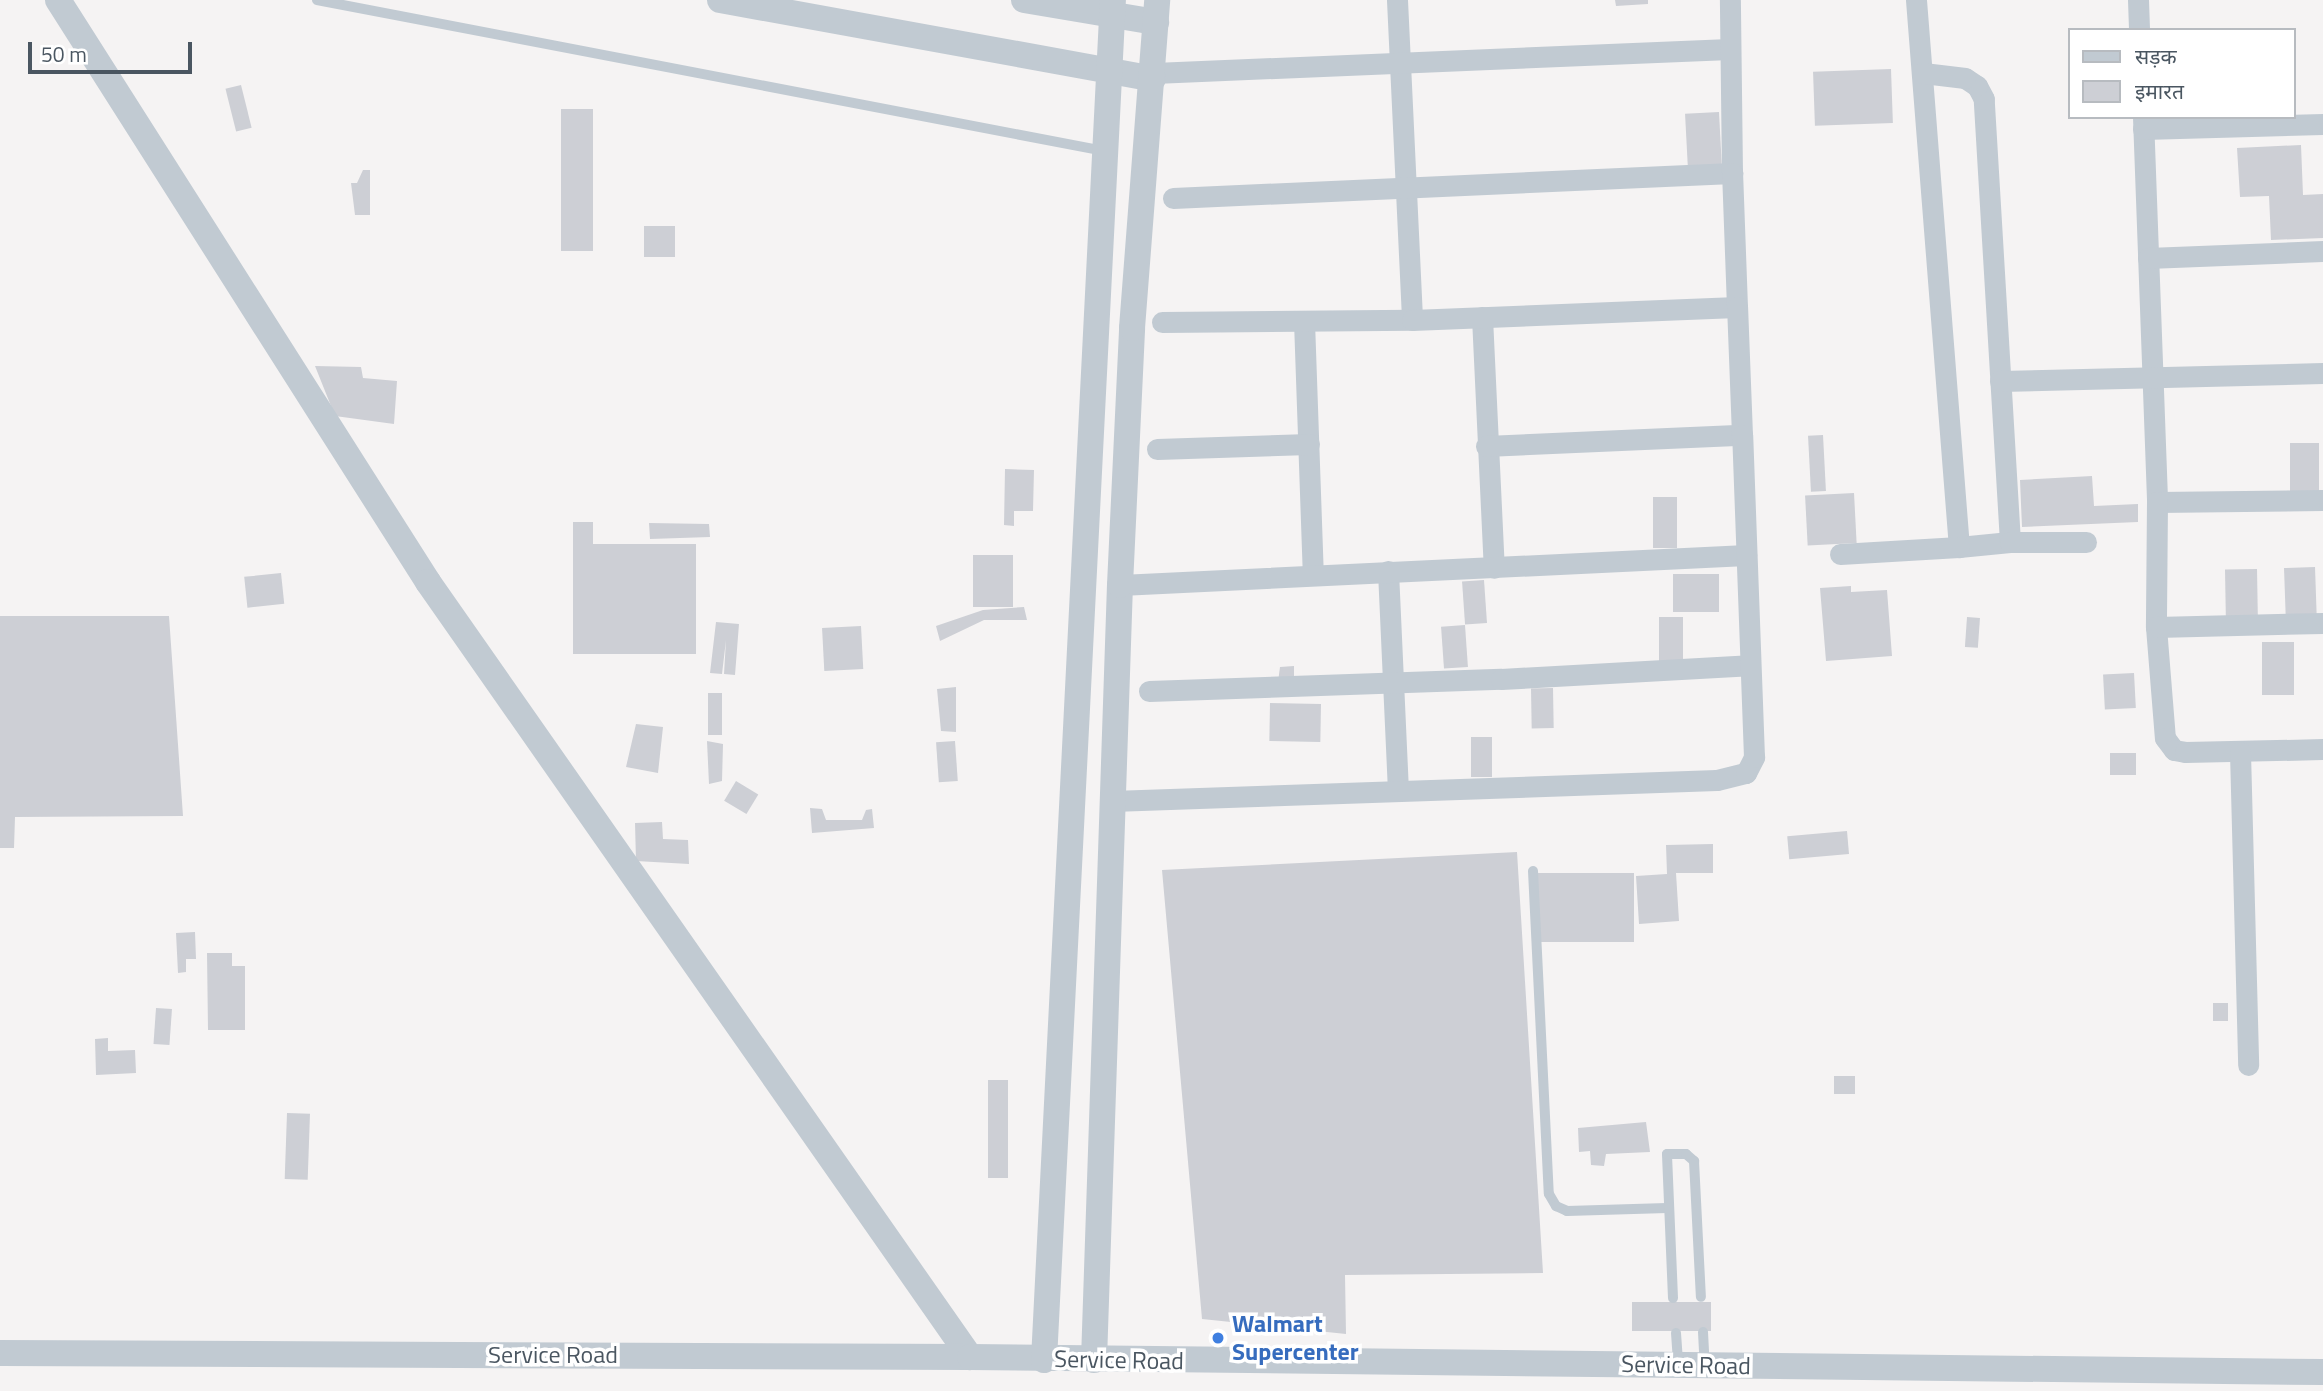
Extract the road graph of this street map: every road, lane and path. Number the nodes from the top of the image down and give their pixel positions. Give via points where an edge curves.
1 (58, 0) edge
2 (317, 0) edge
3 (720, 0) edge
4 (1024, 0) edge
5 (1397, 0) edge
6 (1730, 0) edge
7 (1916, 0) edge
8 (2138, 0) edge
9 (1113, 8) edge
10 (1157, 11) edge
11 (2139, 28) edge
12 (1730, 50) junction
13 (1402, 64) junction
14 (1110, 73) junction
15 (1923, 73) junction
16 (1154, 76) junction
17 (2143, 123) edge
18 (2323, 124) edge
19 (1106, 151) junction
20 (1732, 173) junction
21 (1406, 188) junction
22 (1173, 198) dead end
23 (2323, 251) edge
24 (2148, 258) junction
25 (1737, 307) junction
26 (1482, 317) junction
27 (1412, 320) junction
28 (1304, 321) junction
29 (1162, 322) dead end
30 (2323, 373) edge
31 (2153, 378) junction
32 (2000, 381) junction
33 (1742, 435) junction
34 (1309, 444) junction
35 (1486, 446) junction
36 (1157, 449) dead end
37 (2323, 500) edge
38 (2157, 502) junction
39 (2010, 542) junction
40 (2086, 542) dead end
41 (1959, 547) junction
42 (1840, 554) dead end
43 (1746, 555) junction
44 (1494, 568) junction
45 (1388, 571) junction
46 (1313, 575) junction
47 (1120, 585) junction
48 (2323, 623) edge
49 (2156, 627) junction
50 (1749, 665) junction
51 (1390, 682) junction
52 (1149, 691) dead end
53 (2323, 749) edge
54 (2240, 752) junction
55 (1398, 791) junction
56 (1112, 801) junction
57 (1533, 871) dead end
58 (2248, 1065) dead end
59 (1667, 1208) junction
60 (1701, 1297) dead end
61 (1673, 1298) dead end
62 (1703, 1332) dead end
63 (1676, 1333) dead end
64 (0, 1353) edge
65 (970, 1357) junction
66 (1044, 1360) junction
67 (1094, 1360) junction
68 (1678, 1365) junction
69 (1705, 1365) junction
70 (2323, 1372) edge

1 - 65 street via 428,582
2 - 19 lane
3 - 14 street
4 - 9 street
5 - 13 street
6 - 12 street
7 - 15 street
8 - 11 street
9 - 10 street
9 - 14 street
10 - 16 street
12 - 13 street
12 - 20 street
13 - 16 street
13 - 21 street
14 - 16 street
14 - 19 street
15 - 32 street via 1965,78 1977,86 1984,99
15 - 41 street
16 - 47 street via 1132,328
17 - 18 street
17 - 24 street
19 - 66 street
20 - 21 street
20 - 25 street
21 - 22 street
21 - 27 street
23 - 24 street
24 - 31 street
25 - 26 street
25 - 33 street
26 - 27 street
26 - 35 street
27 - 28 street
28 - 29 street
28 - 34 street
30 - 31 street
31 - 32 street
31 - 38 street
32 - 39 street
33 - 35 street
33 - 43 street
34 - 36 street
34 - 46 street
35 - 44 street
37 - 38 street
38 - 49 street
39 - 40 street
39 - 41 street
41 - 42 street
43 - 44 street
43 - 50 street
44 - 45 street
45 - 46 street
45 - 51 street
46 - 47 street
47 - 56 street
48 - 49 street
49 - 54 street via 2165,738 2174,750
50 - 51 street
50 - 55 street via 1754,757 1746,773 1717,780
51 - 52 street
51 - 55 street
53 - 54 street
54 - 58 street
55 - 56 street
56 - 67 street
57 - 59 lane via 1549,1194 1556,1206 1567,1211
59 - 60 lane via 1665,1156 1686,1154 1694,1161
59 - 61 lane
62 - 69 lane
63 - 68 lane
64 - 65 street, Service Road
65 - 66 street, Service Road
66 - 67 street, Service Road
67 - 68 street, Service Road
68 - 69 street, Service Road
69 - 70 street, Service Road

